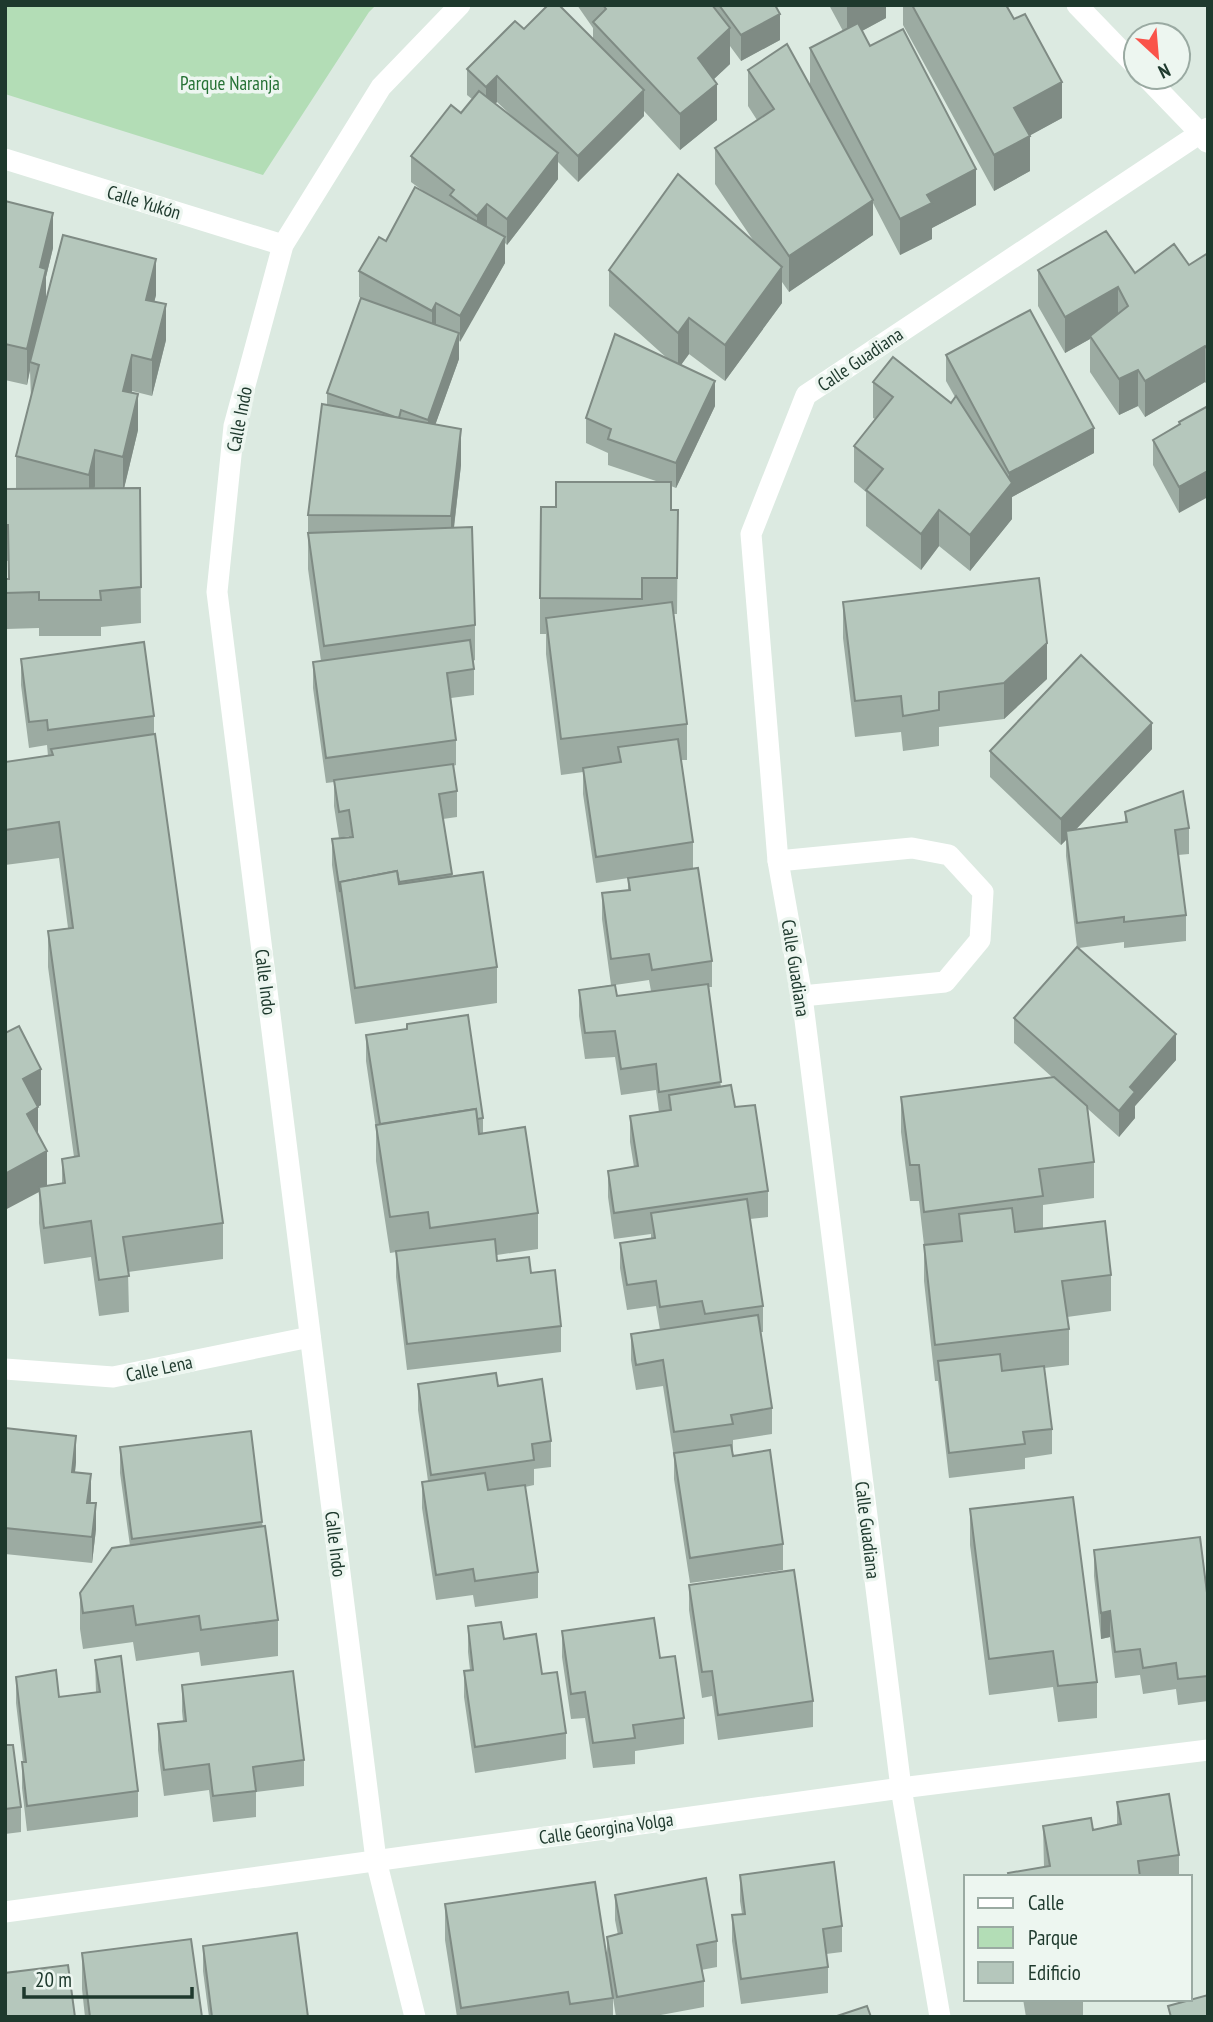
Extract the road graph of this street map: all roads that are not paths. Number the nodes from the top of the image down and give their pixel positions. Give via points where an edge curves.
1 (460, 5) edge
2 (1077, 5) edge
3 (1122, 52) edge
4 (1160, 91) edge
5 (1205, 135) edge
6 (5, 159) edge
7 (283, 245) junction
8 (778, 861) junction
9 (802, 996) junction
10 (310, 1337) junction
11 (5, 1368) edge
12 (1208, 1750) edge
13 (901, 1787) junction
14 (376, 1860) junction
15 (5, 1912) edge
16 (415, 2017) edge
17 (940, 2017) edge

1 - 7 street, Calle Indo via 381,87
2 - 3 street
4 - 5 street
5 - 8 street, Calle Guadiana via 806,395 751,534
6 - 7 street, Calle Yukón
7 - 10 street, Calle Indo via 234,426 217,592
8 - 9 street, Calle Guadiana
8 - 9 street via 912,848 949,855 983,892 980,940 945,982
9 - 13 street, Calle Guadiana
10 - 11 street, Calle Lena via 113,1377
10 - 14 street, Calle Indo
12 - 13 street, Calle Georgina Volga
13 - 14 street, Calle Georgina Volga
13 - 17 street, Calle Guadiana
14 - 15 street, Calle Georgina Volga
14 - 16 street, Calle Indo

